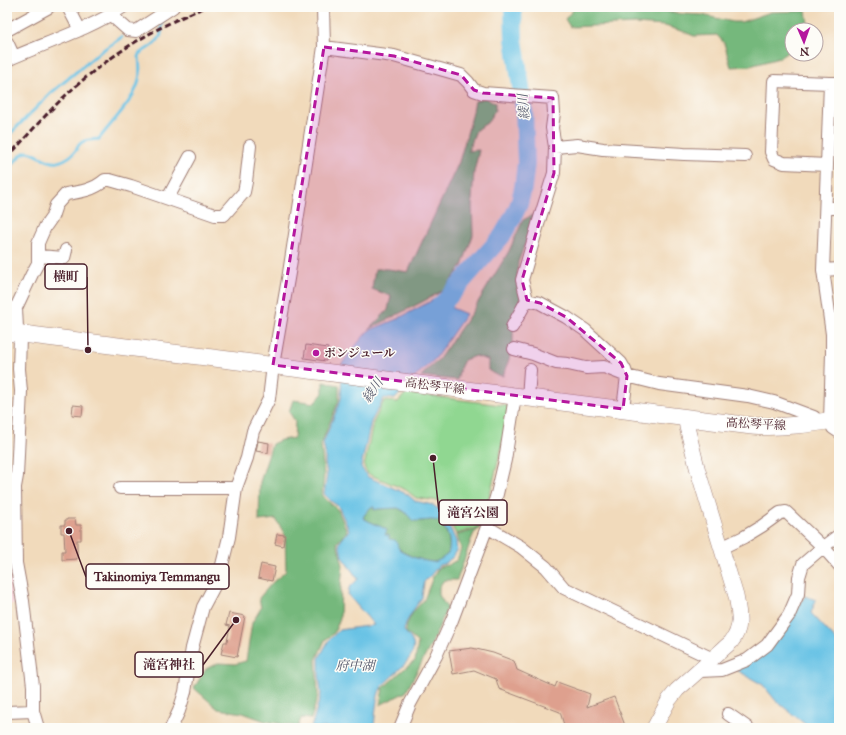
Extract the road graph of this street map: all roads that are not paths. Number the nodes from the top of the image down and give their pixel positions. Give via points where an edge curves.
1 (49, 7) edge
2 (68, 7) edge
3 (123, 7) edge
4 (324, 7) edge
5 (172, 8) edge
6 (111, 15) junction
7 (7, 30) edge
8 (80, 30) junction
9 (7, 42) edge
10 (324, 47) junction
11 (11, 58) edge
12 (834, 83) edge
13 (834, 142) edge
14 (250, 146) dead end
15 (555, 147) junction
16 (745, 156) dead end
17 (190, 157) dead end
18 (828, 165) junction
19 (168, 198) junction
20 (826, 208) junction
21 (839, 208) edge
22 (66, 250) dead end
23 (39, 256) junction
24 (839, 269) edge
25 (823, 270) junction
26 (527, 300) junction
27 (834, 315) edge
28 (512, 327) dead end
29 (13, 333) edge
30 (514, 349) dead end
31 (273, 365) junction
32 (530, 370) dead end
33 (627, 376) junction
34 (522, 397) junction
35 (623, 409) junction
36 (686, 418) junction
37 (831, 424) edge
38 (120, 488) dead end
39 (236, 488) junction
40 (487, 527) junction
41 (839, 535) edge
42 (823, 547) junction
43 (721, 548) junction
44 (839, 565) edge
45 (713, 659) junction
46 (700, 671) junction
47 (33, 711) junction
48 (7, 712) edge
49 (728, 714) dead end
50 (38, 728) edge
51 (171, 728) edge
52 (400, 728) edge
53 (654, 728) edge
54 (748, 728) edge

1 - 7 street
2 - 8 street
3 - 6 street
4 - 10 street
5 - 6 street via 136,31 128,30
6 - 8 street
8 - 11 street
9 - 11 street
10 - 15 street via 394,56 461,75 474,90 482,93 553,98 552,128
10 - 31 street
12 - 13 street
12 - 18 street via 774,81 771,152 774,159 784,163
13 - 18 street
14 - 19 street via 244,192 224,215 215,215
15 - 16 street via 577,144 603,149
15 - 26 street via 554,173 522,280
17 - 19 street
18 - 20 street
19 - 23 street via 110,180 105,180 84,192 66,194 56,205 52,217 45,226 38,244
20 - 21 street
20 - 25 street
22 - 23 street via 64,258
23 - 29 street via 16,308
24 - 25 street
25 - 27 street
26 - 28 street
26 - 33 street via 540,303 585,330 621,363
27 - 37 street
29 - 31 main road, 高松琴平線
29 - 47 street via 20,337 21,391 15,487 16,563 33,686
30 - 33 street via 556,364 586,368 604,367
31 - 34 main road, 高松琴平線
31 - 39 street via 269,399 253,431
32 - 34 street
33 - 35 street
33 - 37 street via 659,384 767,401
34 - 35 main road, 高松琴平線
34 - 40 street
35 - 36 main road, 高松琴平線
36 - 37 main road, 高松琴平線 via 765,427
36 - 43 street via 698,471
38 - 39 street
39 - 51 street via 229,537 219,577 203,607 192,648 185,692
40 - 45 street via 521,547 546,567 564,588
40 - 52 street via 452,620
41 - 42 street
42 - 43 street via 786,512 780,513 744,537
42 - 44 street
42 - 46 street via 803,564 798,594 789,615 767,645 747,660 722,670
43 - 45 street via 740,615 735,637
45 - 46 street
46 - 53 street via 677,690
47 - 48 street
47 - 50 street
49 - 54 street

